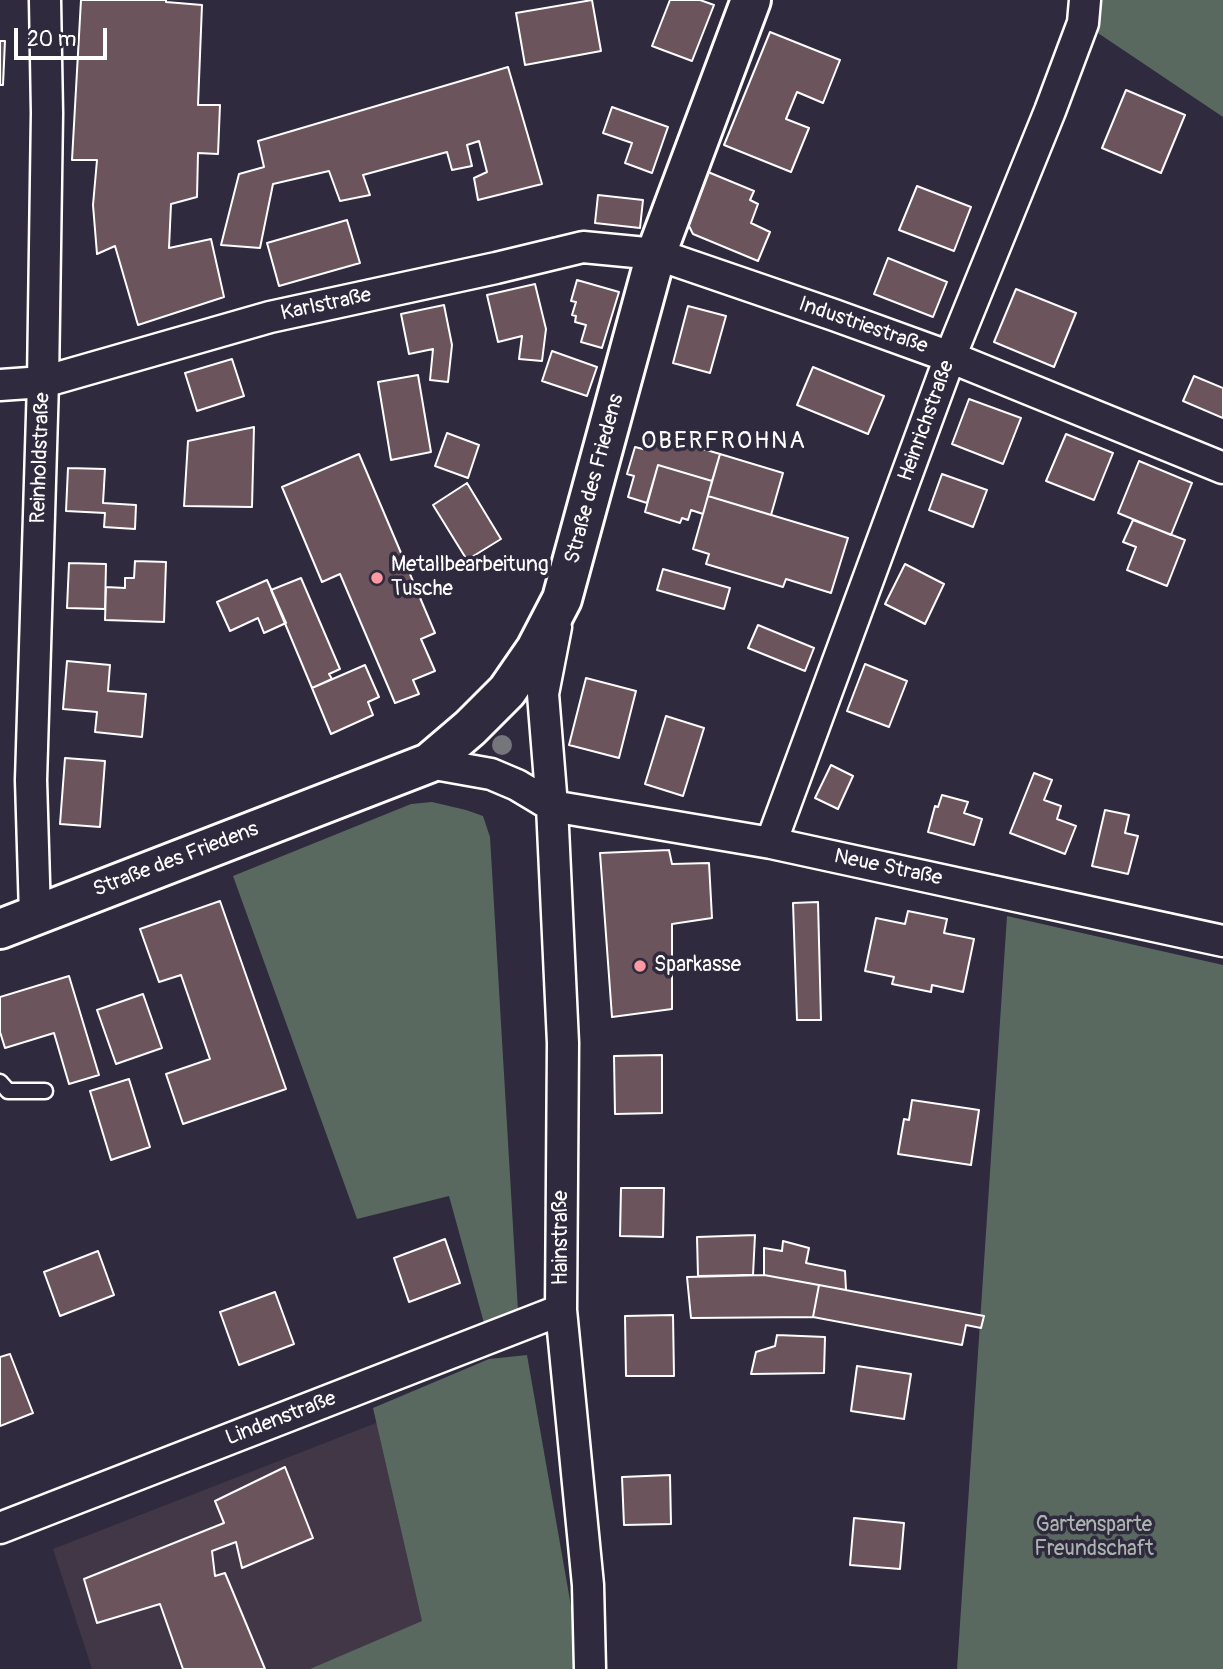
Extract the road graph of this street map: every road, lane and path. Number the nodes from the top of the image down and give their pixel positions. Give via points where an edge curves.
1 (45, 0) edge
2 (751, 0) edge
3 (1085, 0) edge
4 (656, 254) junction
5 (950, 356) junction
6 (43, 382) junction
7 (0, 385) edge
8 (1223, 468) edge
9 (562, 599) junction
10 (429, 763) junction
11 (552, 806) junction
12 (771, 843) junction
13 (35, 915) junction
14 (0, 929) edge
15 (1223, 941) edge
16 (0, 1082) edge
17 (45, 1091) dead end
18 (561, 1310) junction
19 (0, 1528) edge
20 (590, 1669) edge

1 - 6 street, Reinholdstraße
2 - 4 main road, Straße des Friedens
3 - 5 street, Heinrichstraße via 1083,23 1050,111
4 - 5 street, Industriestraße
4 - 6 street, Karlstraße via 583,247 270,317
4 - 9 main road, Straße des Friedens
5 - 8 street, Industriestraße
5 - 12 street, Heinrichstraße
6 - 7 street, Karlstraße
6 - 13 street, Reinholdstraße via 31,780
9 - 10 main road, Straße des Friedens via 507,691
9 - 11 street, Hainstraße via 543,694
10 - 11 street via 491,774
10 - 13 main road, Straße des Friedens
11 - 12 street, Neue Straße
11 - 18 street, Hainstraße via 563,1043
12 - 15 street, Neue Straße
13 - 14 main road, Straße des Friedens
16 - 17 lane via 8,1091
18 - 19 street, Lindenstraße
18 - 20 street, Hainstraße via 588,1584

